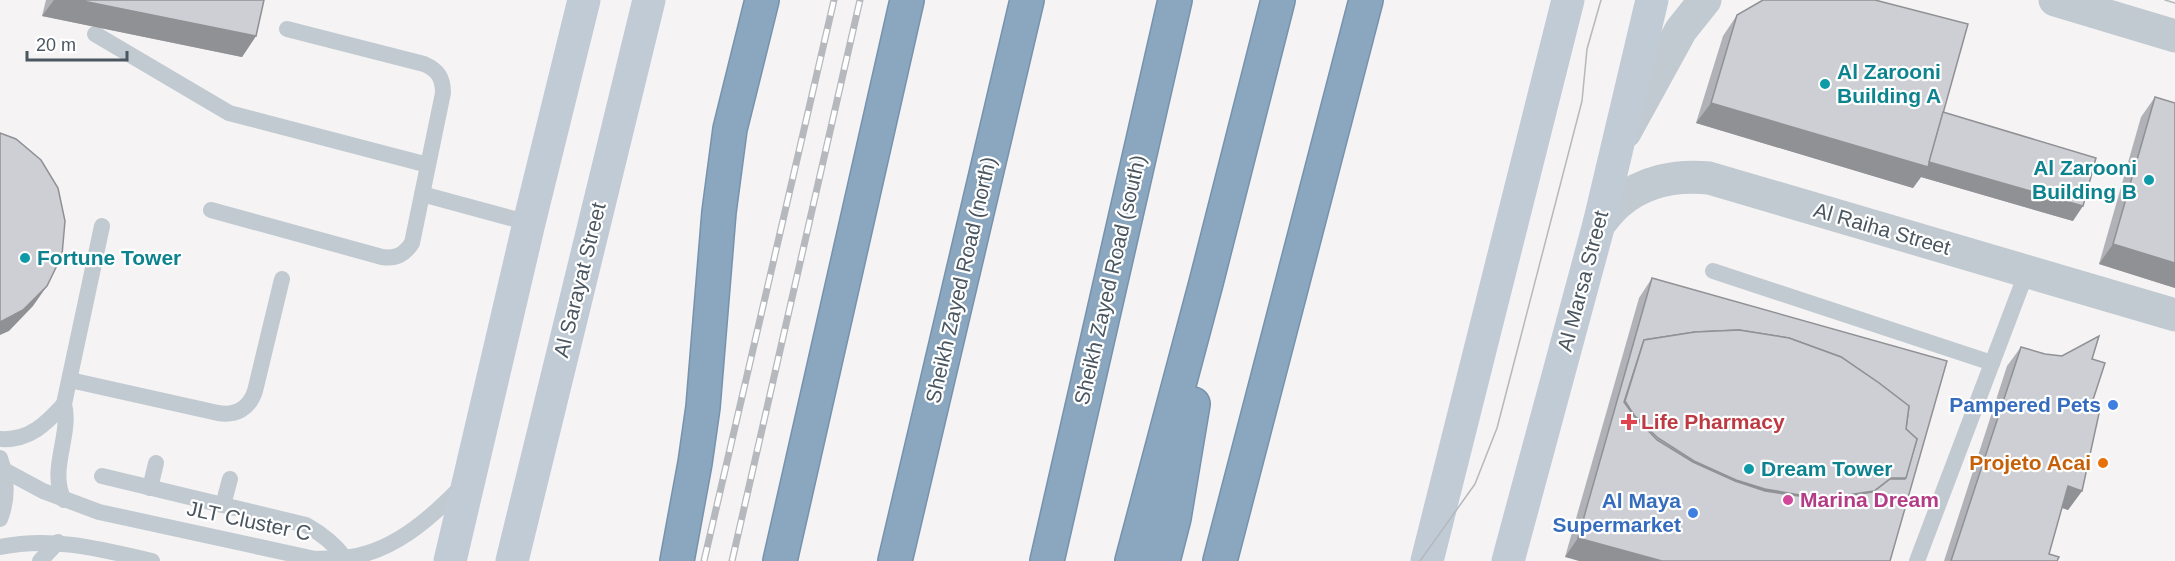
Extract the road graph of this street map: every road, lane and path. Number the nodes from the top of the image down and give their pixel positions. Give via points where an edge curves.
1 (584, 0) edge
2 (649, 0) edge
3 (762, 0) edge
4 (907, 0) edge
5 (1026, 0) edge
6 (1175, 0) edge
7 (1278, 0) edge
8 (1366, 0) edge
9 (1568, 0) edge
10 (1652, 0) edge
11 (1705, 0) edge
12 (2055, 0) edge
13 (287, 29) dead end
14 (95, 34) edge
15 (2175, 36) edge
16 (1617, 147) junction
17 (428, 165) junction
18 (422, 194) junction
19 (211, 210) dead end
20 (529, 223) junction
21 (1599, 224) junction
22 (102, 226) dead end
23 (1713, 271) dead end
24 (2027, 271) junction
25 (282, 279) dead end
26 (1206, 283) junction
27 (2175, 315) edge
28 (1992, 363) junction
29 (70, 380) junction
30 (64, 404) junction
31 (0, 439) edge
32 (156, 463) dead end
33 (2, 464) edge
34 (102, 476) dead end
35 (230, 479) dead end
36 (469, 479) junction
37 (150, 488) junction
38 (64, 500) junction
39 (223, 505) junction
40 (0, 519) edge
41 (58, 542) junction
42 (0, 547) edge
43 (345, 558) junction
44 (40, 561) edge
45 (152, 561) edge
46 (450, 561) edge
47 (512, 561) edge
48 (677, 561) edge
49 (780, 561) edge
50 (895, 561) edge
51 (1047, 561) edge
52 (1132, 561) edge
53 (1163, 561) edge
54 (1220, 561) edge
55 (1427, 561) edge
56 (1508, 561) edge
57 (1917, 561) edge

1 - 20 main road
2 - 47 main road, Al Sarayat Street
3 - 48 highway via 730,129 703,407
4 - 49 highway
5 - 50 highway, Sheikh Zayed Road (north)
6 - 51 highway, Sheikh Zayed Road (south)
7 - 26 highway
8 - 54 highway
9 - 55 main road
10 - 16 main road, Al Marsa Street
11 - 16 street via 1681,30
12 - 15 street
13 - 17 lane via 433,68 443,83 443,93
14 - 17 lane via 229,113
16 - 21 main road, Al Marsa Street
17 - 18 lane
18 - 19 lane via 412,243 400,256 391,258
18 - 20 lane
20 - 36 main road
21 - 24 street, Al Raiha Street via 1619,202 1645,186 1674,178 1709,178
21 - 56 main road, Al Marsa Street
22 - 29 lane
23 - 28 lane
24 - 27 street, Al Raiha Street
24 - 28 lane
25 - 29 lane via 252,400 237,413 227,415
26 - 52 highway
26 - 53 highway via 1188,440
28 - 57 lane
29 - 30 lane
30 - 31 lane via 32,433
30 - 38 lane via 66,419 58,475
32 - 37 lane
33 - 38 lane, JLT Cluster C
33 - 40 lane, JLT Cluster C via 6,494
34 - 37 lane
35 - 39 lane
36 - 43 lane, JLT Cluster C via 421,525 394,542
36 - 46 main road
37 - 39 lane
38 - 43 lane, JLT Cluster C via 99,512 315,559
39 - 43 lane via 306,525 323,534
41 - 42 lane
41 - 44 lane
41 - 45 lane

